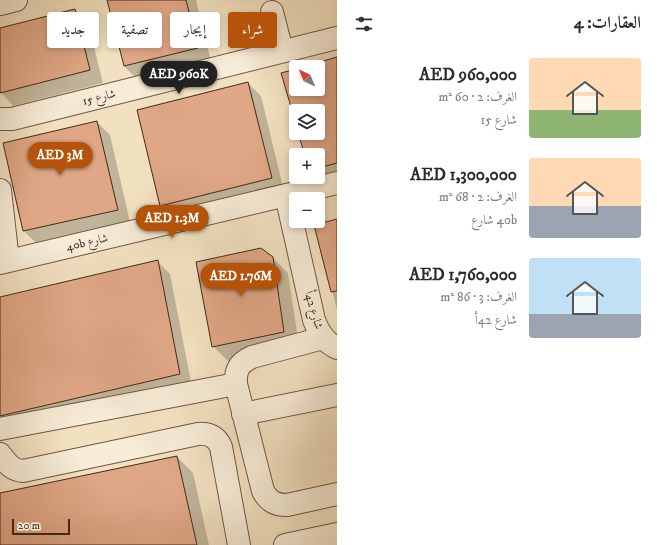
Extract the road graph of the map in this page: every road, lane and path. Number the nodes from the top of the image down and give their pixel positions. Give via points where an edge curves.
1 (16, 0) edge
2 (0, 4) edge
3 (277, 32) edge
4 (337, 38) edge
5 (282, 51) junction
6 (0, 119) edge
7 (337, 183) edge
8 (0, 190) edge
9 (286, 195) junction
10 (4, 262) edge
11 (330, 343) edge
12 (236, 384) junction
13 (337, 395) edge
14 (243, 414) junction
15 (0, 428) edge
16 (0, 454) edge
17 (337, 494) edge
18 (337, 534) edge
19 (239, 545) edge
20 (285, 545) edge

1 - 2 street
3 - 5 street
4 - 5 street, شارع 15
5 - 6 street, شارع 15
7 - 9 street, 40b شارع
8 - 10 street
9 - 10 street, 40b شارع
9 - 11 street, شارع 42أ via 314,320 318,330
11 - 12 street via 252,357 238,367 235,375
12 - 14 street
12 - 15 street
13 - 14 street
14 - 17 street via 267,498 273,503 287,505
16 - 19 street via 11,467 23,471 198,434 210,435 221,447
18 - 20 street

